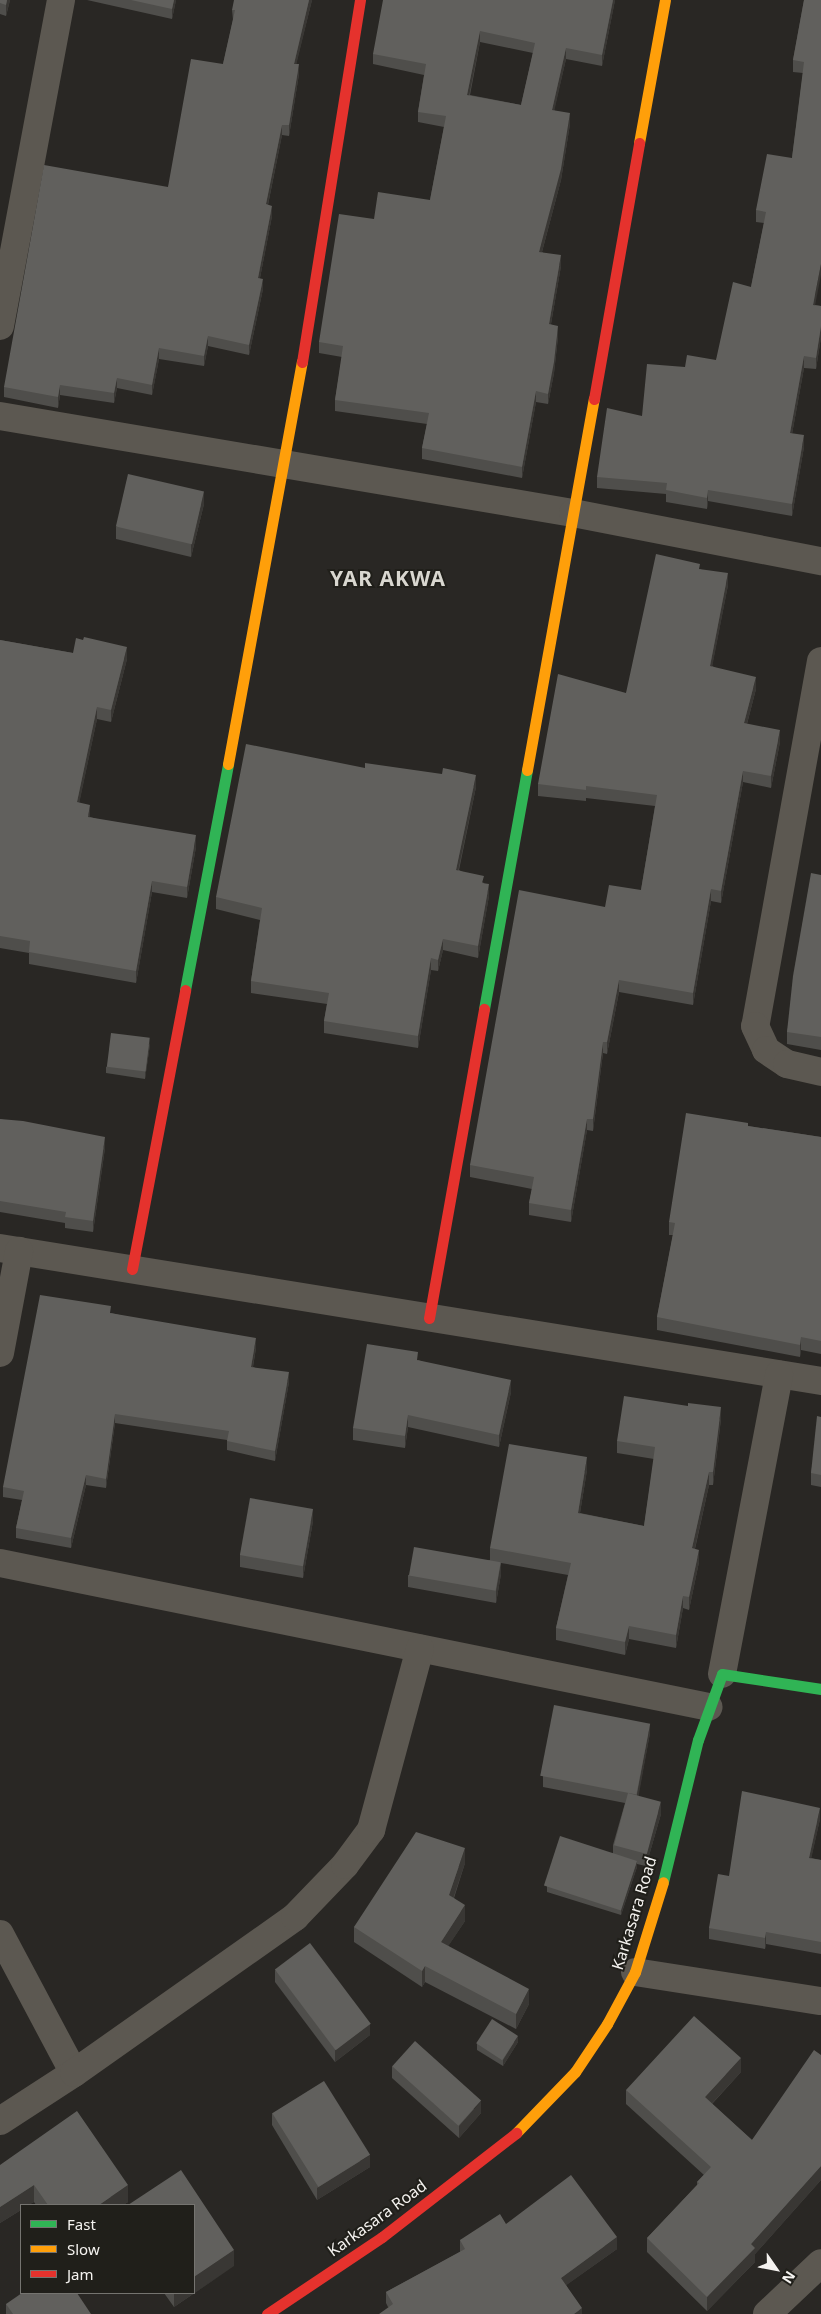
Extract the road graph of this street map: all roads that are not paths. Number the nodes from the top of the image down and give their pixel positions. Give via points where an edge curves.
1 (61, 0) edge
2 (360, 0) edge
3 (665, 0) edge
4 (0, 326) edge
5 (0, 416) edge
6 (285, 464) junction
7 (573, 514) junction
8 (821, 561) edge
9 (821, 660) edge
10 (813, 756) edge
11 (821, 1072) edge
12 (9, 1250) edge
13 (132, 1269) junction
14 (428, 1318) junction
15 (0, 1353) edge
16 (779, 1374) junction
17 (821, 1381) edge
18 (0, 1563) edge
19 (420, 1648) junction
20 (722, 1674) junction
21 (821, 1689) edge
22 (709, 1707) junction
23 (0, 1934) edge
24 (635, 1972) junction
25 (821, 2001) edge
26 (74, 2073) junction
27 (0, 2121) edge
28 (821, 2263) edge
29 (267, 2314) edge
30 (767, 2314) edge

1 - 4 street
2 - 6 street
3 - 7 street
5 - 6 street
6 - 7 street
6 - 13 street
7 - 8 street
7 - 14 street
9 - 10 street
10 - 11 street via 755,1026 766,1050 787,1064
12 - 13 street
12 - 15 street
13 - 14 street
14 - 16 street
16 - 17 street
16 - 20 street
18 - 19 street
19 - 22 street
19 - 26 street via 372,1830 345,1865 295,1917
20 - 21 street
20 - 22 street, Karkasara Road
22 - 24 street, Karkasara Road via 659,1900
23 - 26 street
24 - 25 street
24 - 29 street, Karkasara Road via 607,2024 575,2072 514,2135 382,2238
26 - 27 street
28 - 30 street

